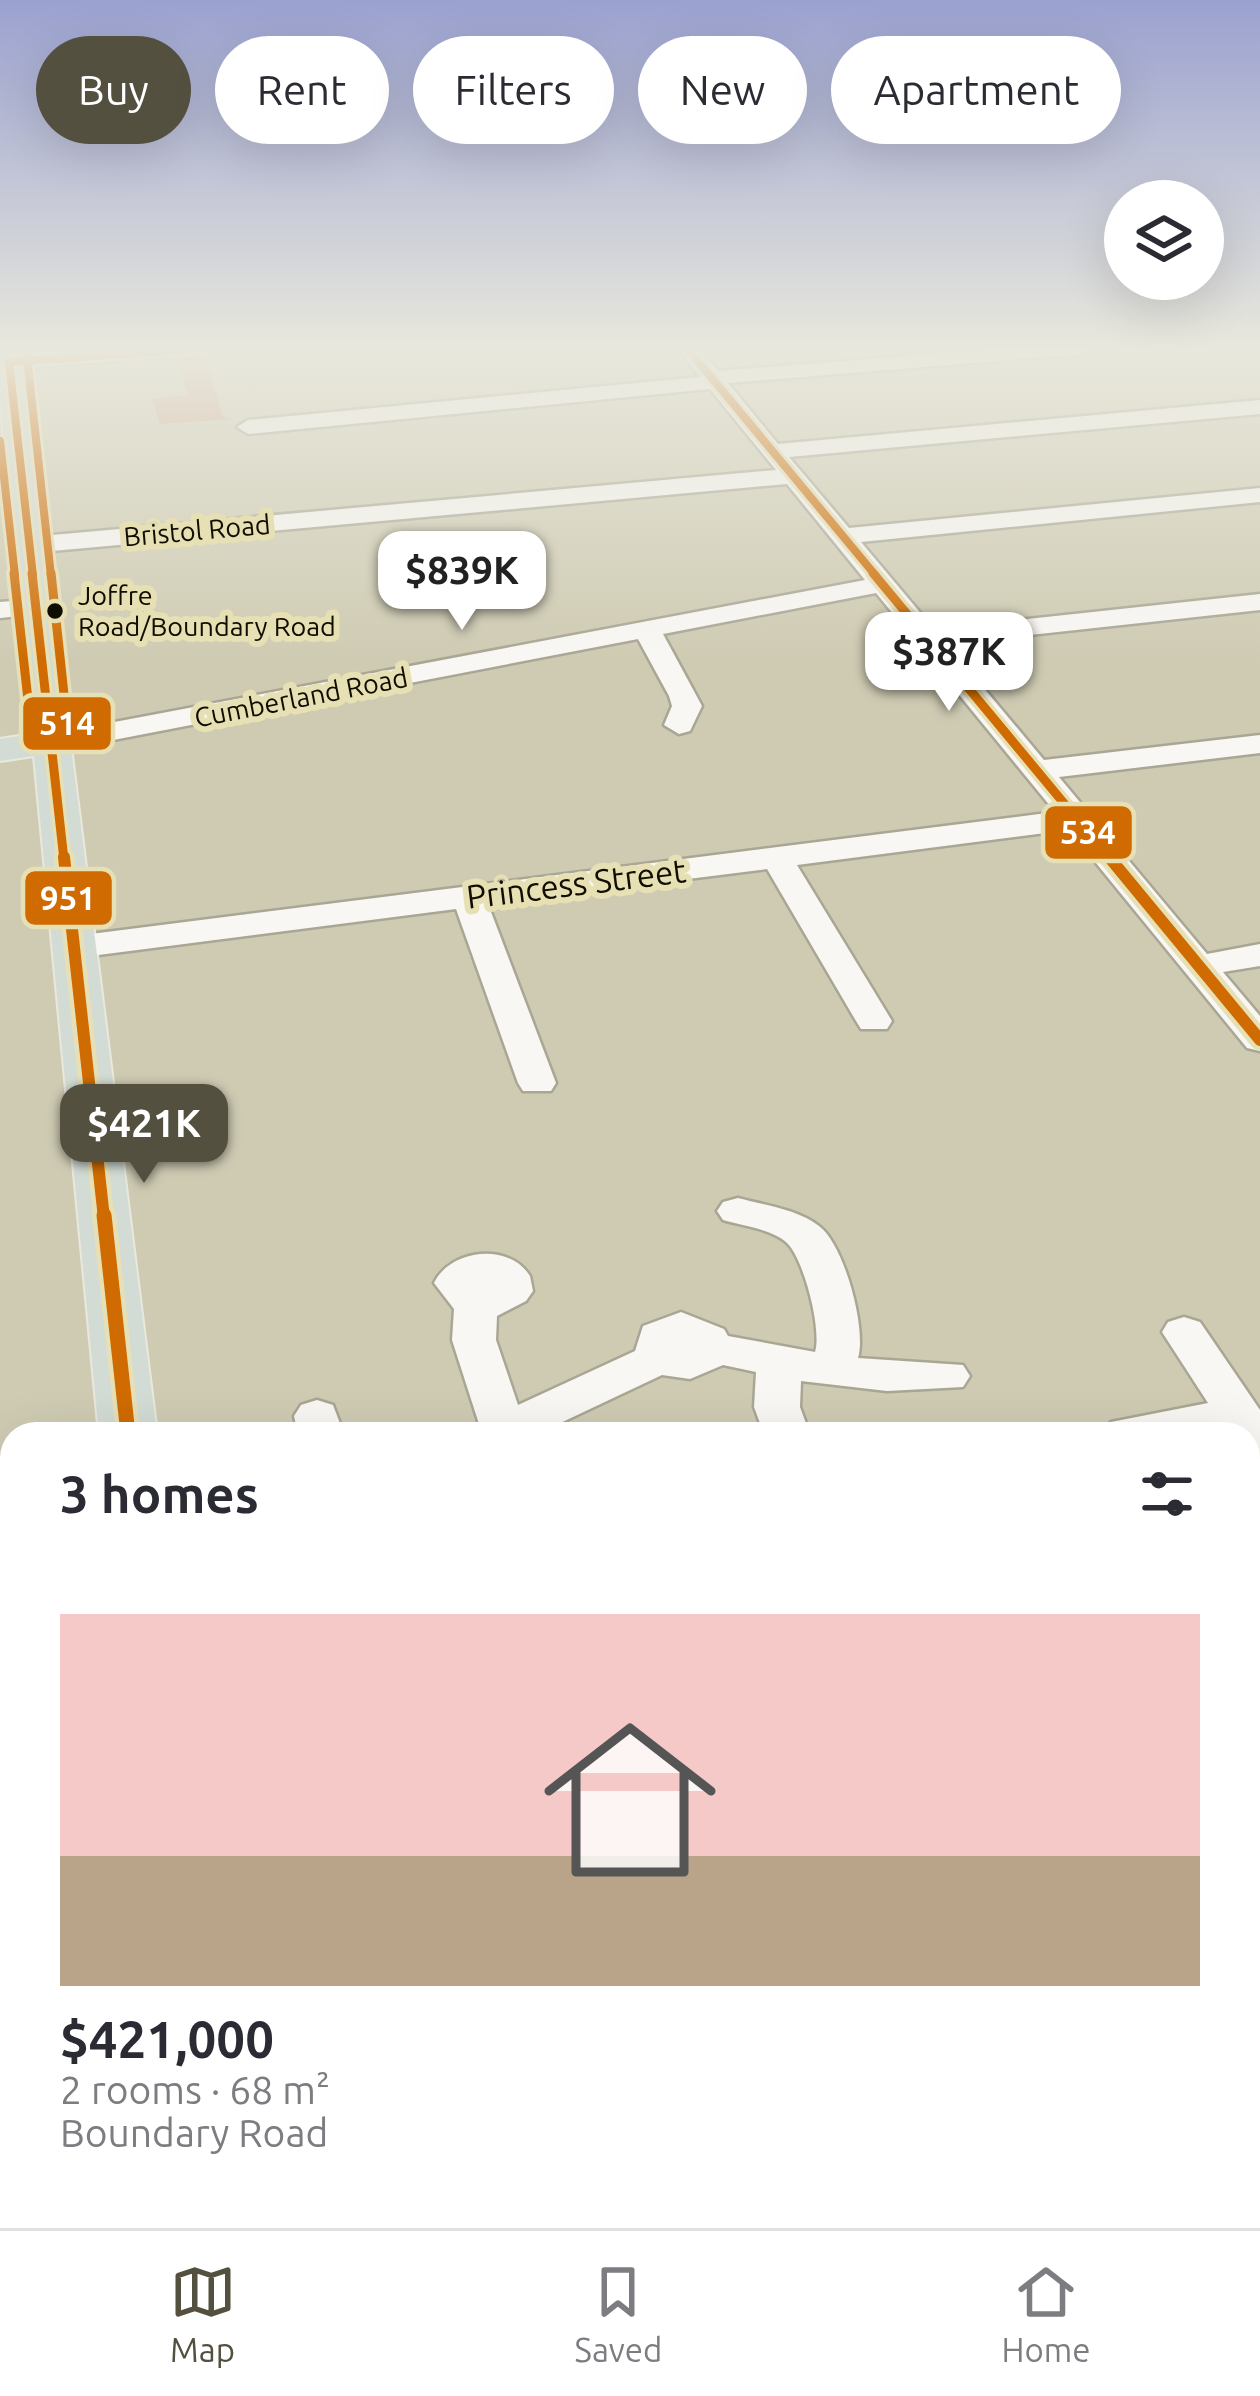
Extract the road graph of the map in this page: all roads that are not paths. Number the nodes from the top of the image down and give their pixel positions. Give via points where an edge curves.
1 (10, 452) edge
2 (774, 452) edge
3 (794, 476) junction
4 (1260, 495) edge
5 (12, 498) edge
6 (844, 536) junction
7 (30, 545) junction
8 (884, 584) junction
9 (1260, 602) edge
10 (18, 608) edge
11 (647, 631) junction
12 (928, 638) junction
13 (679, 725) dead end
14 (51, 743) junction
15 (1260, 744) edge
16 (0, 750) edge
17 (1038, 770) junction
18 (1077, 819) junction
19 (777, 858) junction
20 (468, 896) junction
21 (75, 946) junction
22 (1260, 955) edge
23 (1199, 966) junction
24 (874, 1021) dead end
25 (1260, 1040) edge
26 (537, 1083) dead end
27 (738, 1210) dead end
28 (476, 1307) dead end
29 (1184, 1332) dead end
30 (779, 1362) junction
31 (830, 1371) junction
32 (947, 1376) dead end
33 (127, 1422) edge
34 (497, 1422) edge
35 (521, 1422) edge
36 (783, 1422) edge
37 (1244, 1422) edge

1 - 5 main road
2 - 3 street
3 - 6 street
3 - 7 street, Bristol Road
4 - 6 street
5 - 7 main road
6 - 8 street
7 - 10 main road
8 - 11 street, Cumberland Road
8 - 12 street
9 - 12 street
10 - 14 main road
11 - 13 street via 684,696
11 - 14 street, Cumberland Road
12 - 17 street
14 - 16 main road, Cumberland Road
14 - 21 main road
15 - 17 street
17 - 18 street
18 - 19 street, Princess Street
18 - 23 street
19 - 20 street, Princess Street
19 - 24 street
20 - 21 street, Princess Street
20 - 26 street
21 - 33 main road
22 - 23 street
23 - 25 street
27 - 31 street via 809,1238 839,1318
28 - 34 street via 473,1340
29 - 37 street
30 - 31 street
30 - 35 street via 711,1347 692,1364 661,1357
30 - 36 street
31 - 32 street

